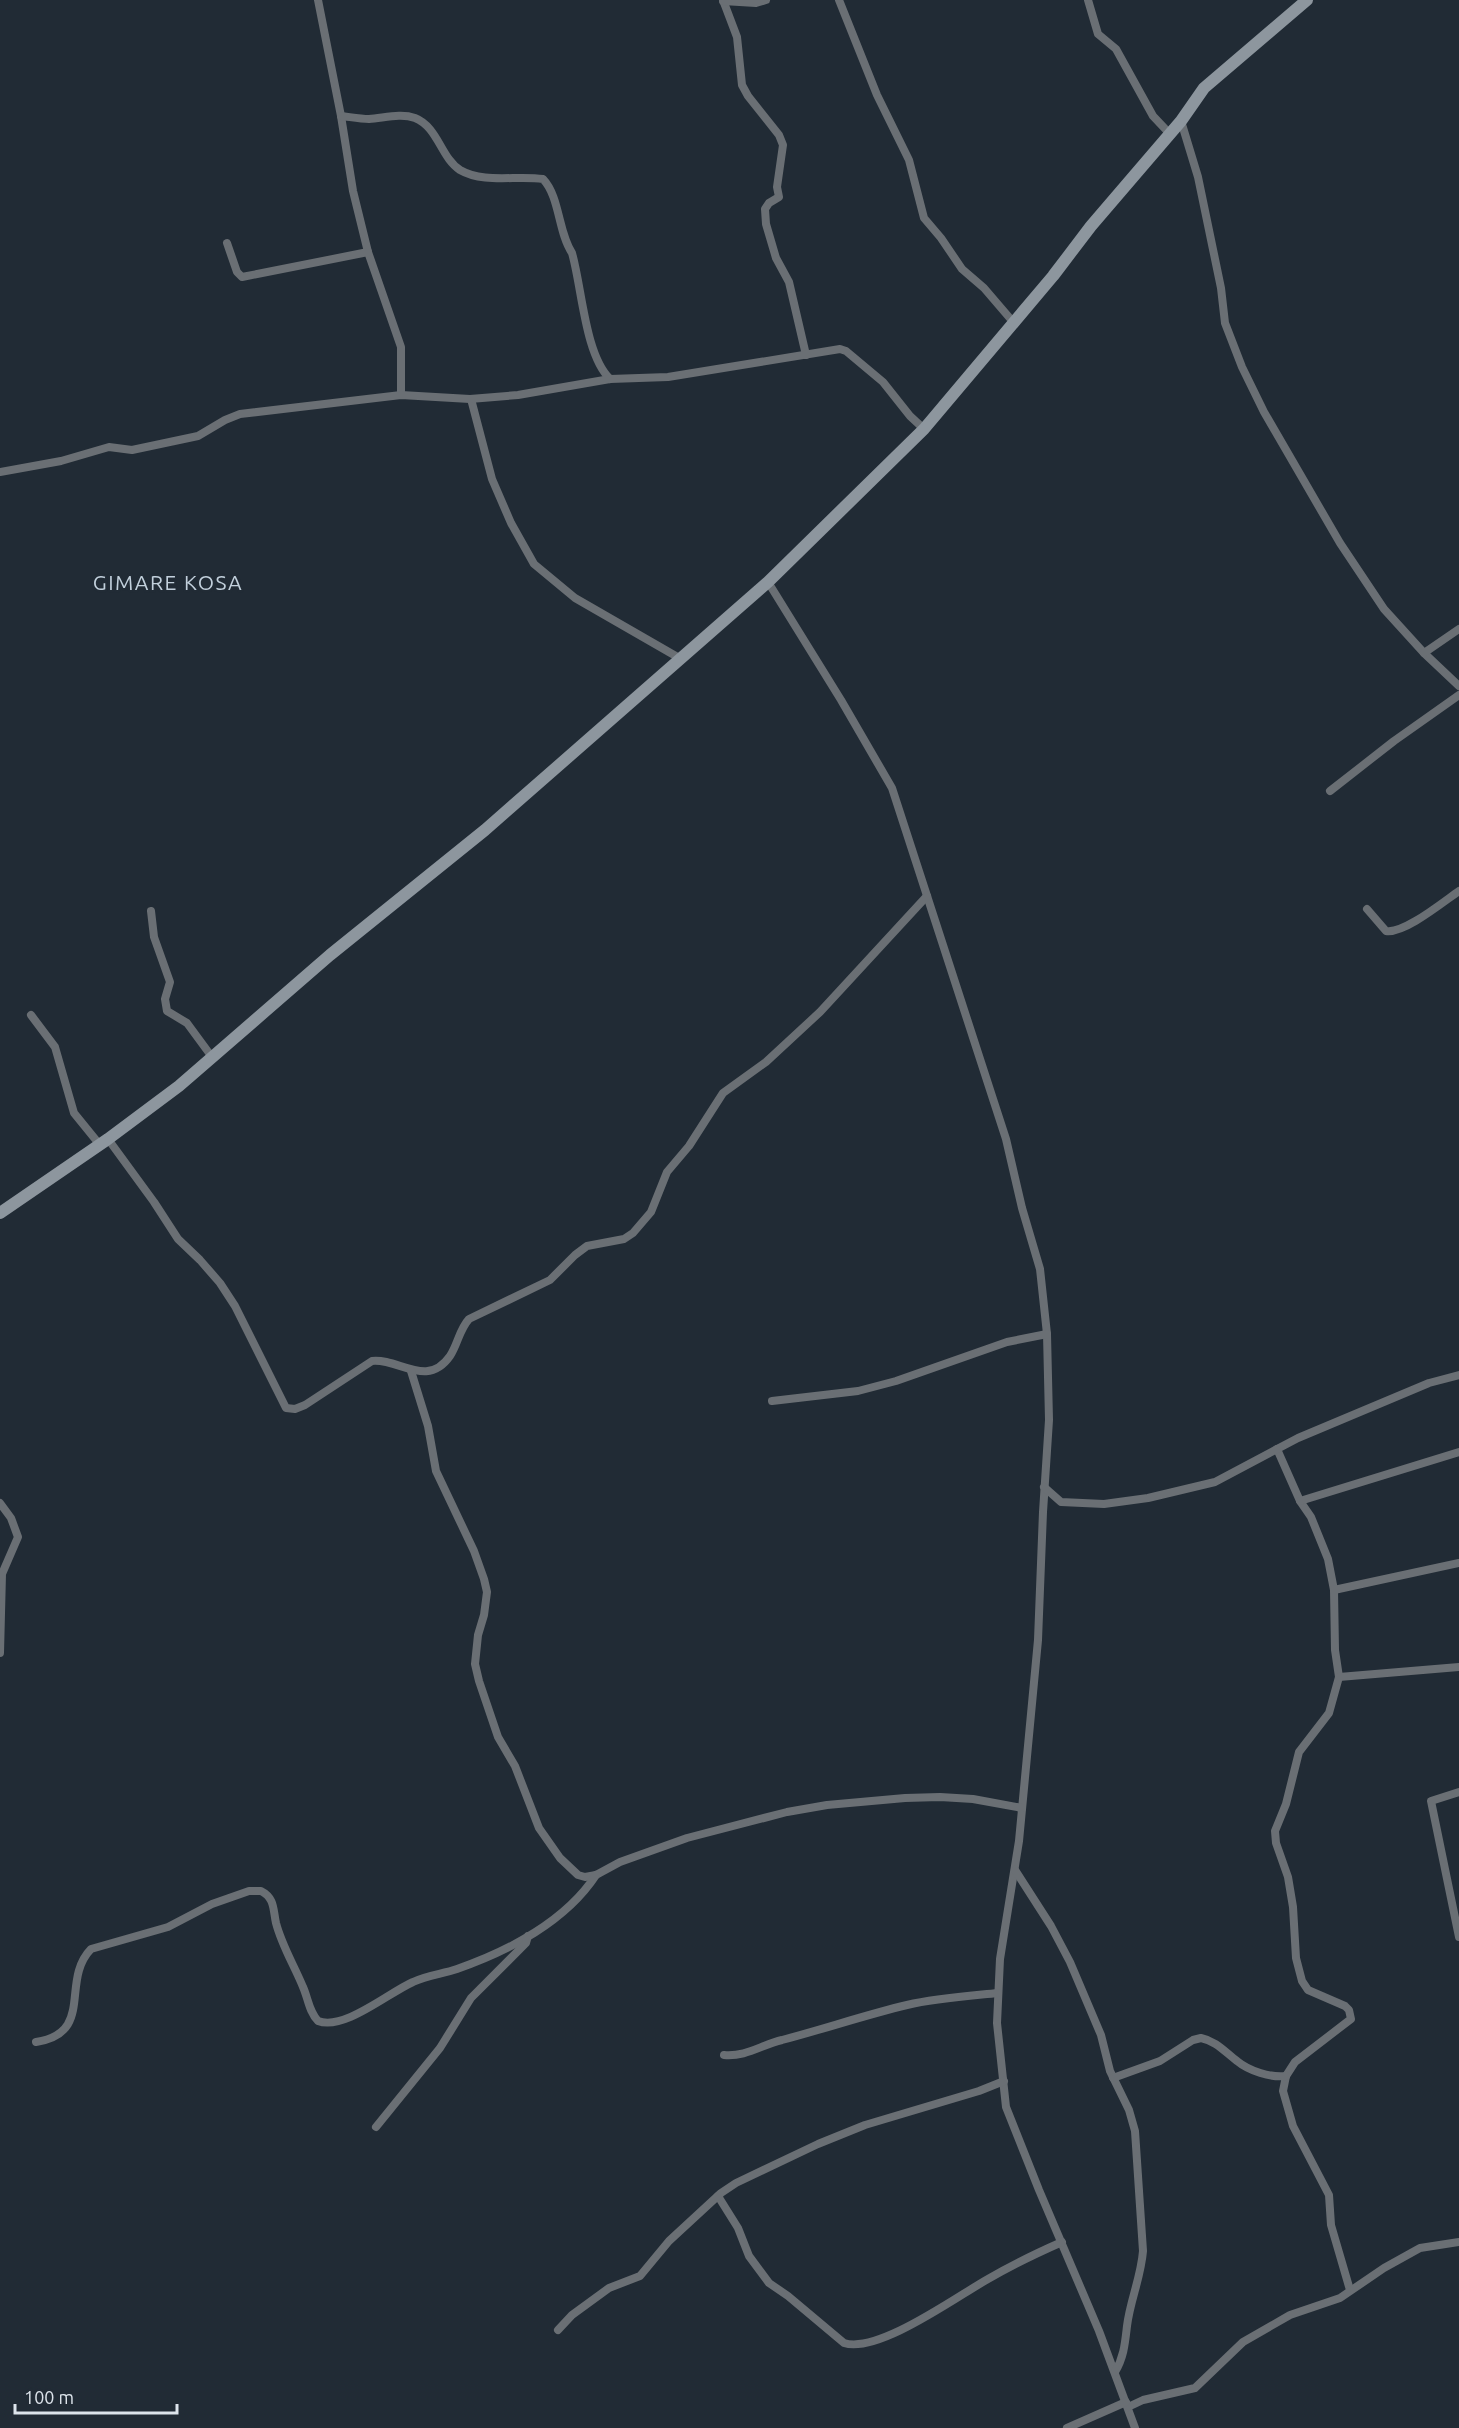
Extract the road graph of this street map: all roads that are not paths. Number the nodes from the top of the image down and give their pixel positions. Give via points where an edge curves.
1 (318, 0) edge
2 (723, 0) edge
3 (766, 0) edge
4 (839, 0) edge
5 (1088, 0) edge
6 (1307, 0) edge
7 (341, 116) junction
8 (1181, 121) junction
9 (1170, 134) junction
10 (226, 243) dead end
11 (368, 252) junction
12 (1014, 323) junction
13 (806, 355) junction
14 (610, 380) junction
15 (401, 395) junction
16 (471, 399) junction
17 (924, 429) junction
18 (0, 472) edge
19 (768, 582) junction
20 (1459, 628) edge
21 (1424, 653) junction
22 (681, 659) junction
23 (1459, 686) edge
24 (1459, 695) edge
25 (1330, 791) dead end
26 (1459, 891) edge
27 (927, 896) junction
28 (1367, 909) dead end
29 (151, 911) dead end
30 (32, 1015) dead end
31 (212, 1057) junction
32 (104, 1142) junction
33 (0, 1213) edge
34 (1047, 1334) junction
35 (411, 1371) junction
36 (1459, 1375) edge
37 (772, 1401) dead end
38 (1277, 1449) junction
39 (1459, 1452) edge
40 (1044, 1487) junction
41 (1300, 1501) junction
42 (1061, 1502) junction
43 (0, 1503) edge
44 (1043, 1512) junction
45 (1459, 1563) edge
46 (1334, 1590) junction
47 (0, 1653) edge
48 (1459, 1667) edge
49 (1338, 1677) junction
50 (1459, 1792) edge
51 (1022, 1808) junction
52 (1015, 1870) junction
53 (597, 1875) junction
54 (528, 1936) junction
55 (1459, 1937) edge
56 (998, 1993) junction
57 (36, 2042) dead end
58 (724, 2055) dead end
59 (1286, 2076) junction
60 (1275, 2077) junction
61 (1113, 2078) junction
62 (1004, 2081) junction
63 (1283, 2087) junction
64 (376, 2127) dead end
65 (718, 2196) junction
66 (1062, 2242) junction
67 (1459, 2242) edge
68 (1350, 2290) junction
69 (558, 2330) dead end
70 (1115, 2372) junction
71 (1127, 2404) junction
72 (1067, 2428) edge
73 (1135, 2428) edge

1 - 7 street
2 - 3 street
2 - 13 street via 737,37 742,85 783,145 779,197 765,209 766,224 776,258 789,282
4 - 12 street via 877,95 909,160 924,218 962,269
5 - 9 street via 1098,34 1116,49 1153,116
6 - 8 street via 1204,87
7 - 11 street
7 - 14 street via 415,118 433,134 460,170 496,178 543,179 572,253 598,363
8 - 9 street
8 - 21 street via 1198,177 1226,323 1242,367 1340,543 1384,609
9 - 12 street
10 - 11 street via 242,277
11 - 15 street via 398,337
12 - 17 street
13 - 14 street via 669,377
13 - 17 street via 844,349 882,382
14 - 16 street
15 - 16 street
15 - 18 street via 240,414 198,436 132,450 110,447
16 - 22 street via 492,478 534,564 575,598
17 - 19 street
19 - 22 street
19 - 27 street via 892,788
20 - 21 street
21 - 23 street
22 - 31 street
24 - 25 street
26 - 28 street via 1392,932 1386,931
27 - 34 street via 1006,1139 1040,1269
27 - 35 street via 820,1012 766,1062 723,1093 667,1172 651,1212 633,1233 624,1239 587,1246 550,1280 469,1319 441,1365
29 - 31 street via 154,937 170,982 165,999 167,1011 187,1023
30 - 32 street via 55,1047 74,1113
31 - 32 street
32 - 33 street
32 - 35 street via 154,1202 178,1239 220,1283 286,1408 305,1405 372,1361 386,1361
34 - 37 street via 1007,1342 858,1391
34 - 40 street via 1049,1420
35 - 53 street via 428,1426 436,1471 484,1579 487,1592 475,1664 498,1737 515,1766 539,1828 554,1850 578,1875
36 - 38 street via 1429,1383
38 - 41 street
38 - 42 street via 1215,1482 1123,1502
39 - 41 street
40 - 42 street
40 - 44 street
41 - 46 street via 1311,1516 1325,1551
42 - 44 street
43 - 47 street via 18,1537 2,1574
44 - 51 street via 1038,1640
45 - 46 street
46 - 49 street
48 - 49 street
49 - 59 street via 1329,1713 1299,1752 1275,1834 1288,1877 1302,1981 1308,1989 1345,2006 1351,2019 1302,2055
50 - 55 street via 1431,1801
51 - 52 street
51 - 53 street via 940,1797 827,1805 687,1838 620,1862
52 - 56 street
52 - 61 street via 1070,1962 1095,2019
53 - 54 street via 568,1910
54 - 57 street via 458,1969 413,1982 354,2015 326,2024 312,2014 279,1935 271,1899 261,1891 249,1891 168,1927 91,1949 78,1972 74,2011 67,2025 59,2036
54 - 64 street via 526,1943 471,1998 440,2048
56 - 58 street via 906,2005 778,2040 757,2050
56 - 62 street via 997,2023
59 - 60 street
59 - 63 street
60 - 61 street via 1245,2067 1219,2046 1201,2038 1160,2061
60 - 63 street
61 - 70 street via 1135,2131 1144,2242 1126,2344
62 - 65 street via 857,2128 736,2183
62 - 66 street via 1006,2107
63 - 68 street via 1293,2126 1329,2195 1330,2224
65 - 66 street via 738,2228 749,2256 769,2283 849,2344 864,2343 905,2328 997,2274
65 - 69 street via 669,2241 640,2276 609,2288
66 - 70 street
67 - 68 street via 1420,2248
68 - 71 street via 1340,2298 1290,2315 1243,2342 1195,2388
70 - 71 street
71 - 72 street
71 - 73 street

